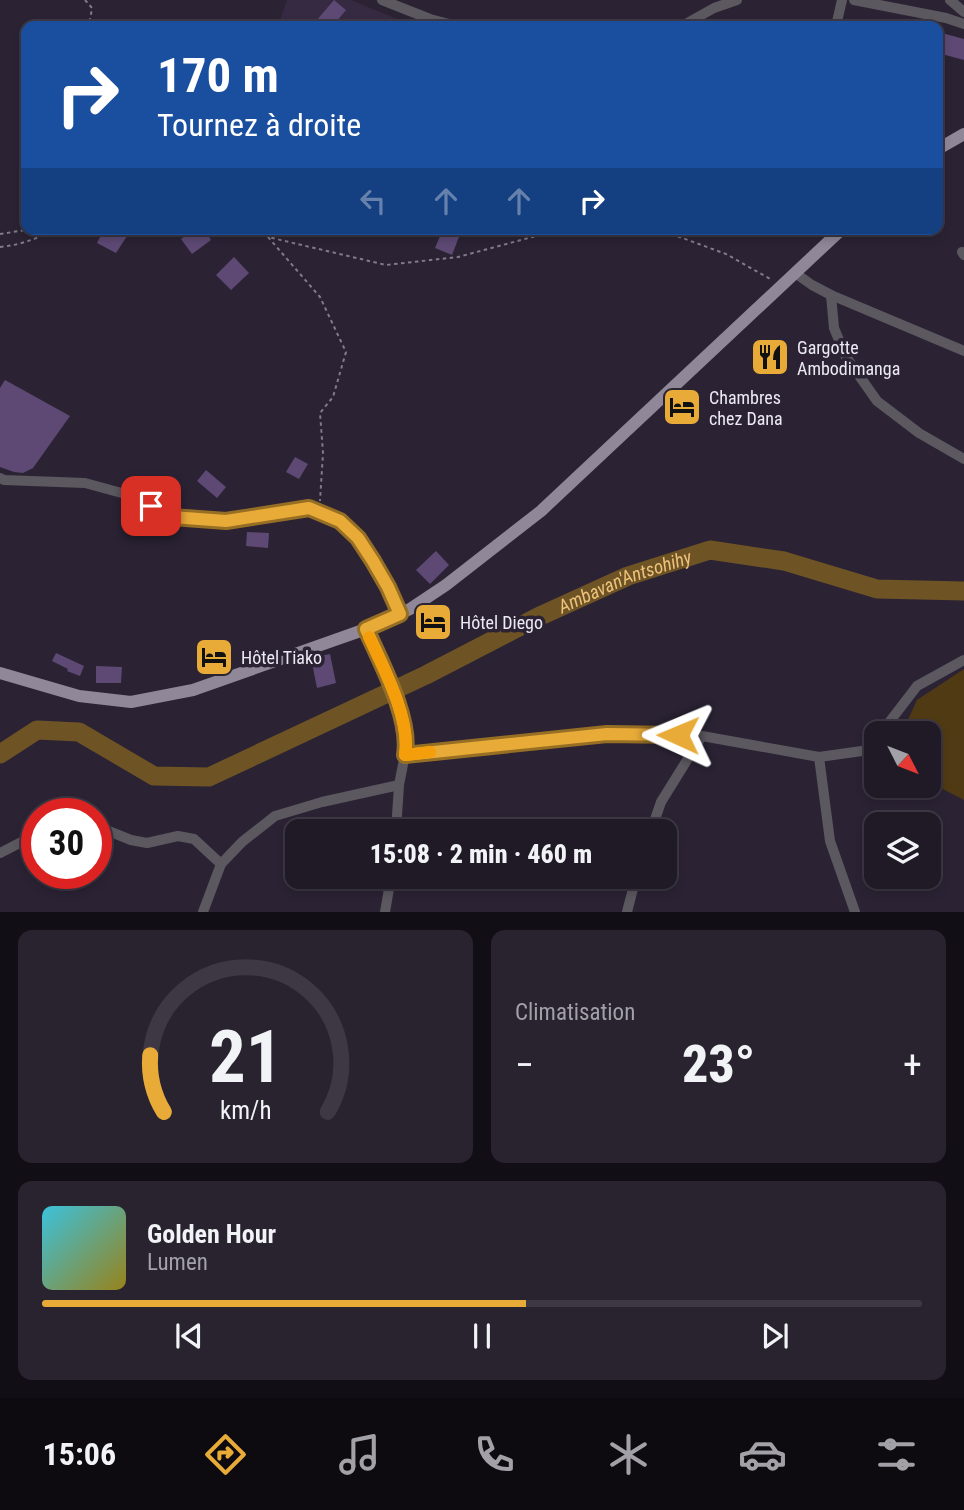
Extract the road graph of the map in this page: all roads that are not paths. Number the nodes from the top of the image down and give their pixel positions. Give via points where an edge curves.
1 (382, 0) edge
2 (737, 0) edge
3 (842, 0) edge
4 (854, 0) edge
5 (950, 0) edge
6 (964, 12) edge
7 (438, 21) edge
8 (691, 21) edge
9 (837, 21) edge
10 (964, 24) edge
11 (964, 134) edge
12 (943, 145) edge
13 (836, 235) edge
14 (795, 273) junction
15 (831, 295) junction
16 (964, 351) edge
17 (964, 459) edge
18 (0, 478) edge
19 (400, 614) junction
20 (366, 629) junction
21 (964, 660) edge
22 (0, 673) edge
23 (890, 721) edge
24 (702, 736) junction
25 (864, 751) edge
26 (405, 755) junction
27 (819, 757) junction
28 (399, 785) junction
29 (397, 819) edge
30 (655, 819) edge
31 (112, 832) edge
32 (21, 842) edge
33 (0, 853) edge
34 (220, 864) junction
35 (389, 889) edge
36 (633, 889) edge
37 (203, 912) edge
38 (386, 912) edge
39 (627, 912) edge
40 (855, 912) edge

1 - 7 street
2 - 8 street
3 - 9 street
4 - 10 street
5 - 6 street
11 - 12 main road
13 - 14 main road
14 - 15 street
14 - 19 main road via 541,511 446,585
15 - 16 street
15 - 17 street via 834,328 846,357 877,401
18 - 19 street via 85,483 129,495 172,517 226,521 309,508 340,521 358,538
19 - 20 main road
20 - 22 main road via 193,690 131,702 79,695
20 - 26 street via 400,708
21 - 23 street via 917,686
24 - 26 street via 607,734
24 - 27 street
24 - 30 street
25 - 27 street
26 - 28 street
27 - 40 street via 830,841
28 - 29 street
28 - 34 street via 275,816
31 - 34 street via 147,843 178,836 194,839
32 - 33 street
34 - 37 street
35 - 38 street
36 - 39 street

